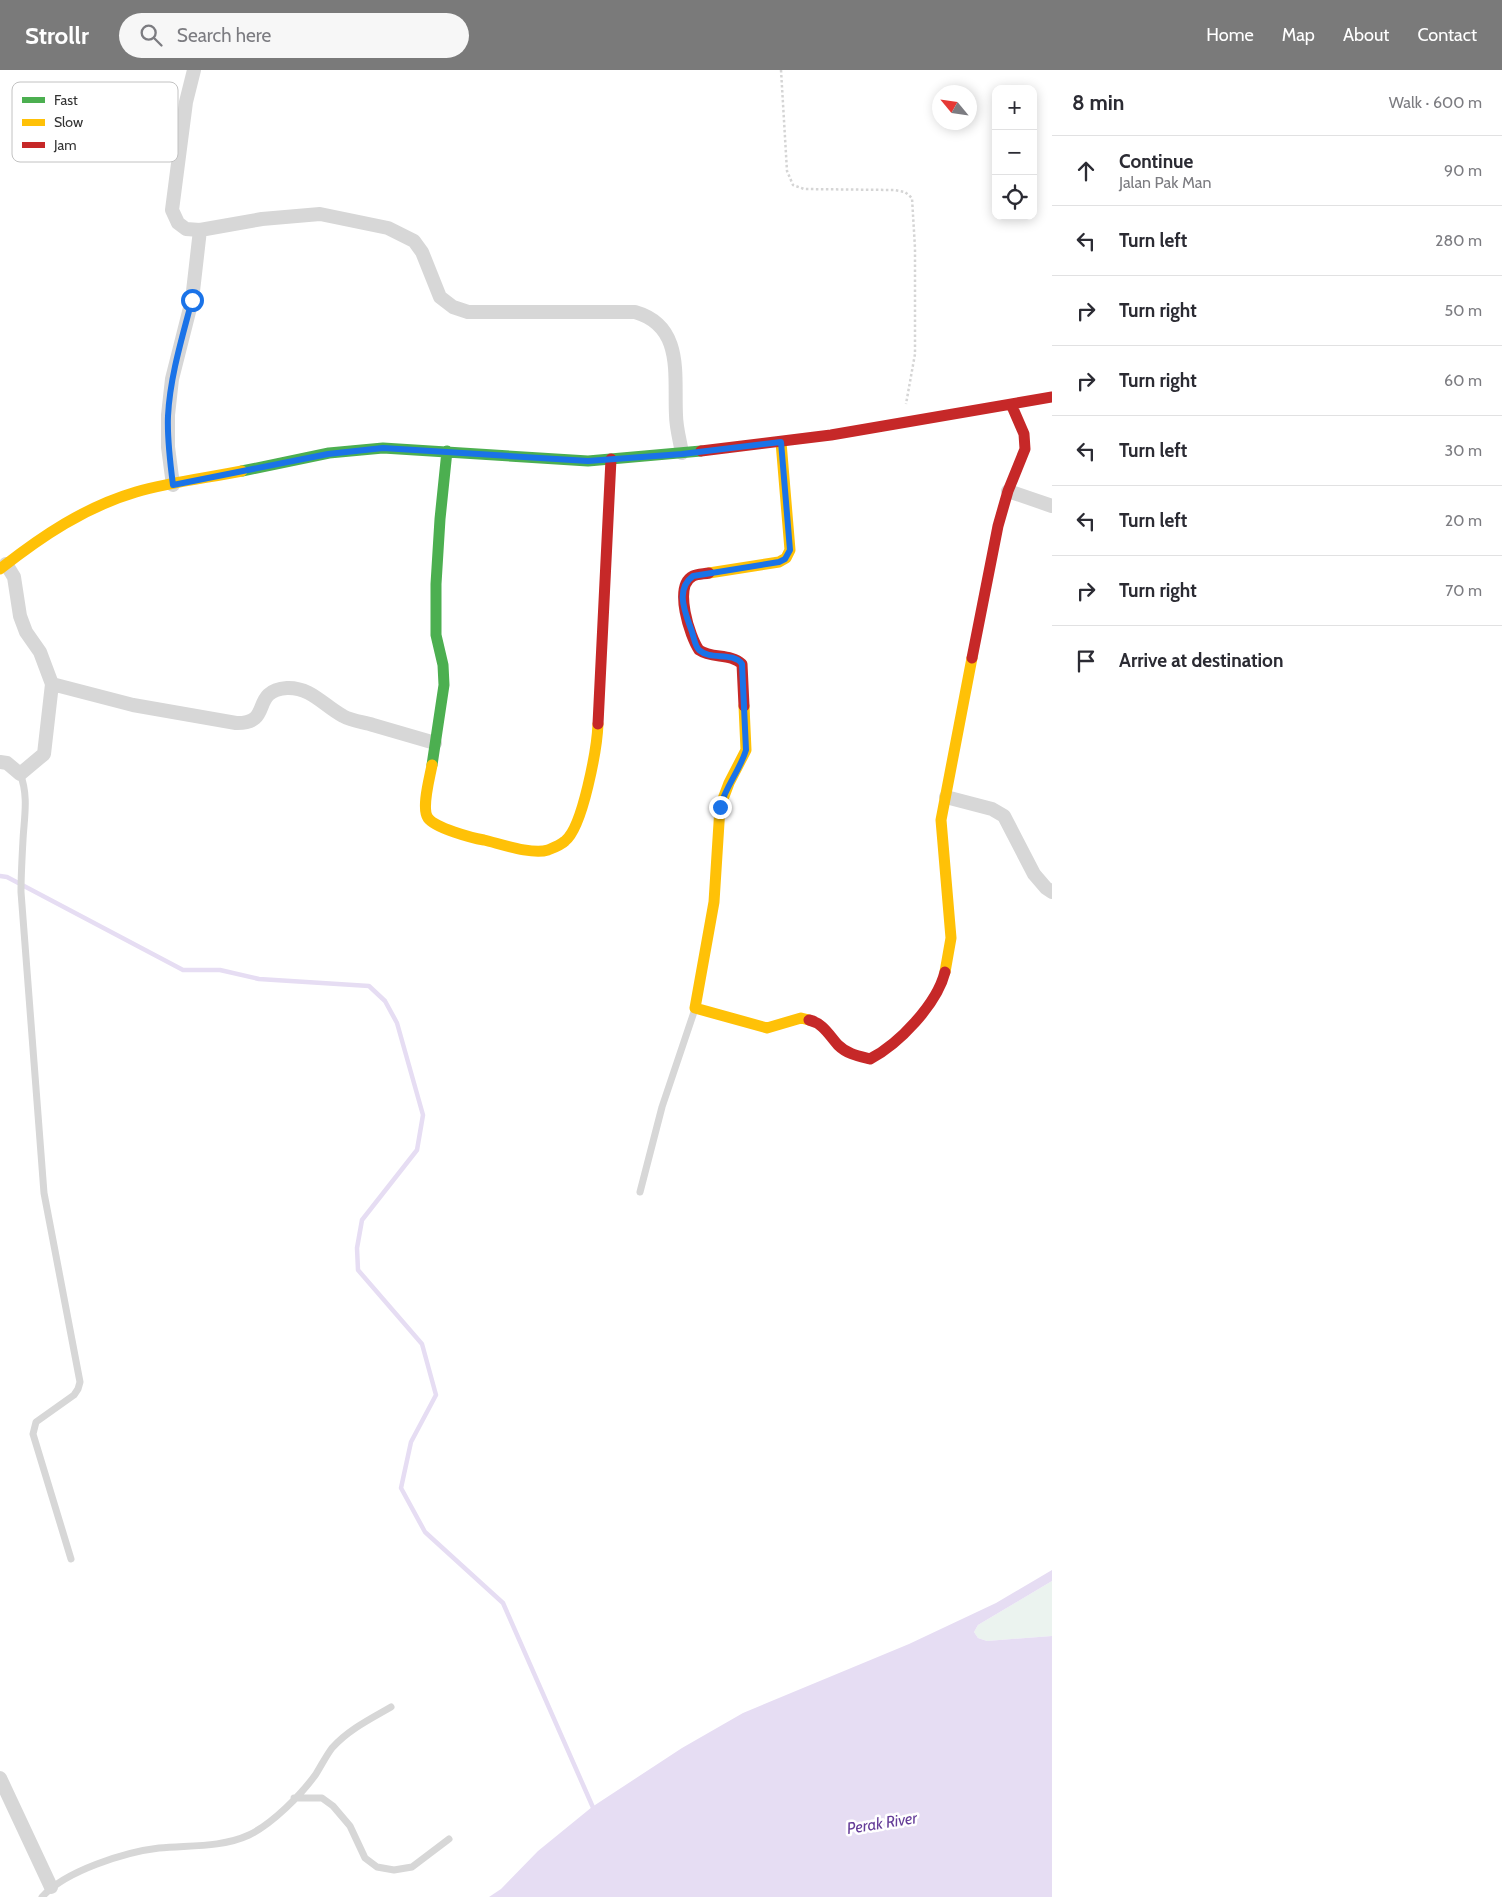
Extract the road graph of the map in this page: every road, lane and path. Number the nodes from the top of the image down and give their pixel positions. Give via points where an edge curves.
1 (194, 70) edge
2 (782, 70) edge
3 (200, 230) junction
4 (1052, 397) edge
5 (1011, 404) junction
6 (902, 423) junction
7 (781, 442) junction
8 (447, 451) junction
9 (682, 454) junction
10 (611, 459) junction
11 (173, 485) junction
12 (1008, 491) junction
13 (1052, 506) edge
14 (3, 567) edge
15 (52, 684) junction
16 (435, 742) junction
17 (0, 762) edge
18 (20, 774) junction
19 (946, 797) junction
20 (1052, 892) edge
21 (695, 1008) junction
22 (640, 1192) dead end
23 (71, 1559) dead end
24 (390, 1707) dead end
25 (0, 1778) edge
26 (294, 1798) junction
27 (449, 1839) dead end
28 (46, 1892) edge

1 - 3 street via 186,102 172,210 178,223 186,229
2 - 6 path via 787,171 793,185 804,189 894,190 905,192 912,198 915,354
3 - 9 street via 262,218 320,214 388,228 414,241 422,252 440,297 453,307 468,312 635,312 649,316 664,330 672,347
3 - 11 street via 192,300 172,380 168,415
4 - 5 street
5 - 6 street
5 - 12 street via 1024,434 1024,449
6 - 7 street
7 - 9 street
7 - 21 street via 788,555 779,562 693,576 687,580 683,592 683,604 697,648 704,653 734,658 742,664 746,750 720,807 714,902
8 - 10 street via 588,461
8 - 11 street via 383,448 328,454
8 - 16 street via 436,584 436,635 444,685
9 - 10 street
10 - 16 street via 597,739 586,795 566,841 548,850 536,851 477,839 440,826 428,818 425,808
11 - 14 street via 136,492 94,508 62,524
12 - 13 street
12 - 19 street via 998,526
14 - 15 street via 14,577 20,616 26,632 40,652
15 - 16 street via 133,705 236,723 256,719 266,696 274,690 289,688 317,697 345,717
15 - 18 street via 44,754
17 - 18 street
18 - 23 lane via 25,789 22,892 44,1193 80,1382 74,1395 36,1422 33,1434
19 - 20 street via 992,809 1004,816 1034,874
19 - 21 street via 942,847 951,938 942,983 926,1010 885,1051 870,1059 853,1055 839,1046 826,1029 801,1018 767,1028
21 - 22 lane via 662,1107
24 - 26 lane via 345,1735
25 - 28 street
26 - 27 lane via 322,1798 333,1806 350,1826 365,1858 377,1867 394,1870 412,1867
26 - 28 lane via 268,1823 249,1835 230,1841 158,1848 120,1856 89,1868

